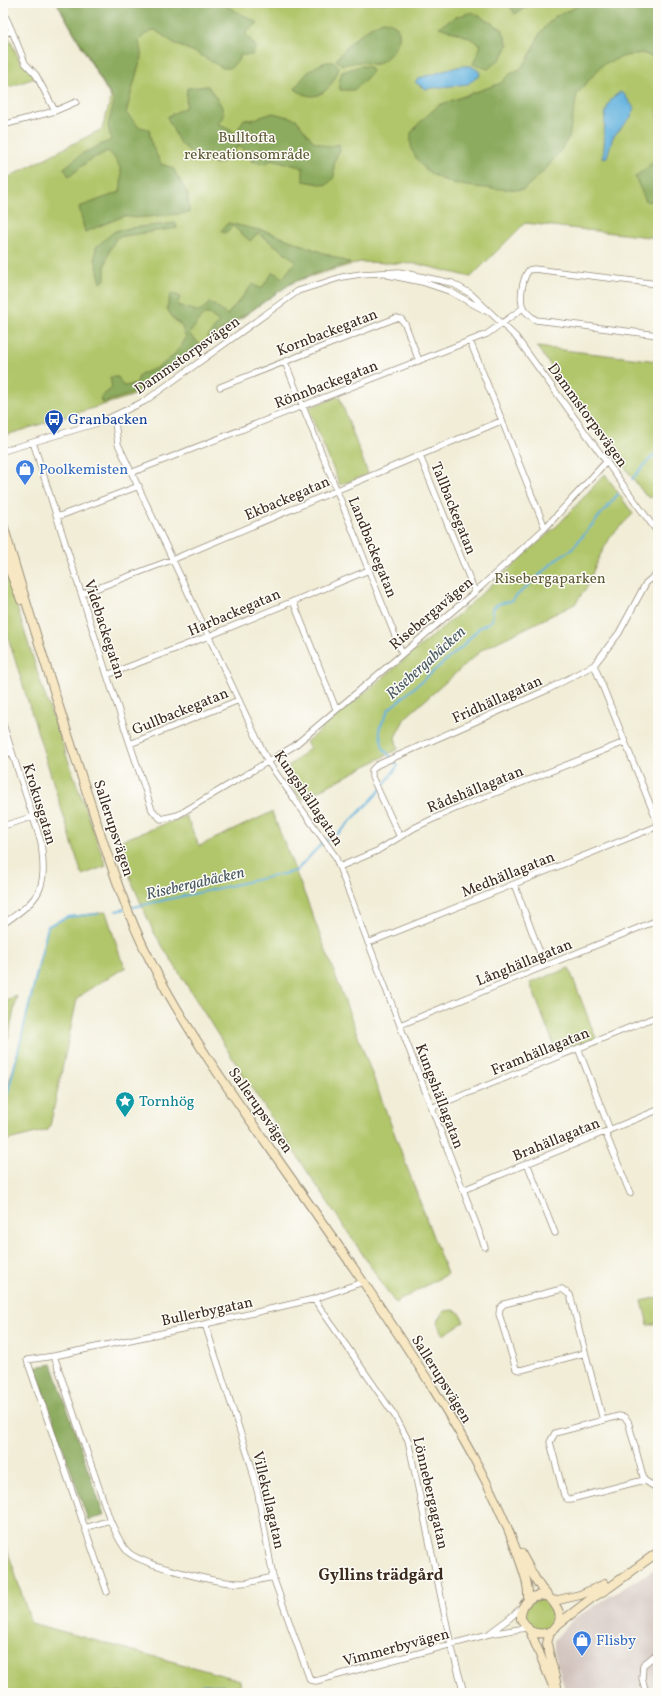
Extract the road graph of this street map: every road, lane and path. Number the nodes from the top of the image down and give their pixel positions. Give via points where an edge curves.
1 (3, 11) edge
2 (12, 32) junction
3 (3, 34) edge
4 (76, 102) dead end
5 (55, 111) junction
6 (3, 125) edge
7 (658, 284) edge
8 (523, 308) junction
9 (502, 323) junction
10 (658, 335) edge
11 (470, 341) junction
12 (419, 361) junction
13 (285, 362) junction
14 (220, 387) dead end
15 (303, 406) junction
16 (112, 417) junction
17 (501, 422) junction
18 (33, 442) junction
19 (3, 451) edge
20 (420, 456) junction
21 (607, 461) junction
22 (133, 472) junction
23 (139, 486) junction
24 (337, 490) junction
25 (57, 517) junction
26 (3, 524) edge
27 (545, 528) junction
28 (658, 533) edge
29 (3, 553) edge
30 (174, 559) junction
31 (369, 570) junction
32 (658, 573) edge
33 (475, 592) junction
34 (82, 594) junction
35 (293, 601) junction
36 (209, 636) junction
37 (402, 653) junction
38 (594, 665) junction
39 (48, 674) junction
40 (107, 675) junction
41 (239, 700) junction
42 (336, 709) junction
43 (3, 724) edge
44 (625, 742) junction
45 (130, 744) junction
46 (12, 752) junction
47 (3, 754) edge
48 (268, 762) junction
49 (32, 816) junction
50 (161, 819) joint
51 (658, 825) edge
52 (3, 826) edge
53 (400, 837) junction
54 (339, 867) junction
55 (514, 884) junction
56 (658, 920) edge
57 (3, 924) edge
58 (368, 943) junction
59 (545, 966) junction
60 (658, 1016) edge
61 (400, 1026) junction
62 (578, 1048) junction
63 (431, 1108) junction
64 (658, 1110) edge
65 (607, 1131) junction
66 (527, 1163) junction
67 (463, 1190) junction
68 (630, 1193) dead end
69 (555, 1233) dead end
70 (485, 1247) dead end
71 (363, 1282) junction
72 (314, 1299) junction
73 (205, 1324) junction
74 (585, 1353) junction
75 (54, 1356) junction
76 (603, 1420) junction
77 (644, 1480) junction
78 (658, 1489) edge
79 (110, 1520) junction
80 (84, 1528) junction
81 (510, 1533) junction
82 (658, 1552) edge
83 (658, 1558) edge
84 (638, 1567) junction
85 (624, 1576) junction
86 (273, 1577) junction
87 (107, 1592) dead end
88 (528, 1599) junction
89 (552, 1599) junction
90 (523, 1606) junction
91 (553, 1628) junction
92 (528, 1630) junction
93 (489, 1634) junction
94 (451, 1645) junction
95 (658, 1653) edge
96 (310, 1680) joint
97 (464, 1693) edge
98 (557, 1693) edge
99 (646, 1693) edge

1 - 2 street
2 - 3 street
2 - 5 street via 25,63 36,75
4 - 5 street
5 - 6 street
7 - 8 street via 534,269 525,275 521,302
8 - 9 street, Rönnbackegatan
8 - 10 street via 536,320
9 - 11 street, Rönnbackegatan via 488,334
9 - 16 street, Dammstorpsvägen via 494,315 449,291 422,282 379,273 342,277 298,291 145,401
9 - 21 street, Dammstorpsvägen via 516,337
11 - 12 street, Rönnbackegatan
11 - 17 street
12 - 13 street, Kornbackegatan via 405,324 396,318
12 - 15 street, Rönnbackegatan
13 - 14 street, Kornbackegatan
13 - 15 street, Landbackegatan
15 - 22 street, Rönnbackegatan
15 - 24 street, Landbackegatan
16 - 18 street, Dammstorpsvägen
16 - 22 street, Kungshällagatan via 118,444
17 - 20 street, Ekbackegatan
17 - 27 street
18 - 19 street, Dammstorpsvägen
18 - 25 street, Videbackegatan
20 - 24 street, Ekbackegatan
20 - 33 street, Tallbackegatan
21 - 27 street, Risebergavägen
21 - 28 street, Dammstorpsvägen
22 - 23 street, Kungshällagatan
23 - 25 street
23 - 30 street, Kungshällagatan
24 - 30 street, Ekbackegatan
24 - 31 street, Landbackegatan
25 - 34 street, Videbackegatan
26 - 39 main road, Sallerupsvägen
27 - 33 street, Risebergavägen
29 - 39 main road, Sallerupsvägen
30 - 34 street, Ekbackegatan
30 - 36 street, Kungshällagatan
31 - 35 street, Harbackegatan
31 - 37 street, Landbackegatan
32 - 38 street, Fridhällagatan via 646,583 619,633
33 - 37 street, Risebergavägen
34 - 40 street, Videbackegatan
35 - 36 street, Harbackegatan
35 - 42 street
36 - 40 street, Harbackegatan
36 - 41 street, Kungshällagatan
37 - 42 street, Risebergavägen
38 - 44 street
38 - 53 street, Fridhällagatan via 547,690 387,759 372,770 376,788
39 - 71 main road, Sallerupsvägen via 119,888 149,958 208,1058
40 - 45 street, Videbackegatan
41 - 45 street, Gullbackegatan
41 - 48 street, Kungshällagatan
42 - 48 street, Risebergavägen via 294,746
43 - 46 street, Krokusgatan
44 - 51 street
44 - 53 street, Rådshällagatan via 452,810
45 - 50 street, Videbackegatan via 152,810
46 - 47 street
46 - 49 street, Krokusgatan
48 - 50 street, Risebergavägen via 178,815
48 - 54 street, Kungshällagatan via 322,836
49 - 52 street
49 - 57 street, Krokusgatan via 41,842 42,882 32,903
51 - 55 street, Medhällagatan
53 - 54 street, Rådshällagatan via 377,851
54 - 58 street, Kungshällagatan
55 - 58 street, Medhällagatan
55 - 59 street
56 - 59 street, Långhällagatan
58 - 61 street, Kungshällagatan
59 - 61 street, Långhällagatan
60 - 62 street, Framhällagatan
61 - 63 street, Kungshällagatan
62 - 63 street, Framhällagatan
62 - 65 street
63 - 67 street, Kungshällagatan
64 - 65 street, Brahällagatan
65 - 66 street, Brahällagatan
65 - 68 street
66 - 67 street, Brahällagatan
66 - 69 street
67 - 70 street, Kungshällagatan
71 - 72 street, Bullerbygatan
71 - 81 main road, Sallerupsvägen via 455,1425
72 - 73 street, Bullerbygatan
72 - 94 street, Lönnebergagatan via 395,1416 408,1440
73 - 75 street, Bullerbygatan
73 - 86 street, Villekullagatan via 251,1464
74 - 74 street via 521,1370 516,1369 499,1314 500,1308 504,1304 562,1289 567,1291
74 - 76 street
75 - 79 street
75 - 80 street, Bullerbygatan via 27,1360
76 - 77 street via 619,1416 628,1421
76 - 77 street via 552,1436 550,1442 564,1495 570,1499
77 - 78 street
79 - 80 street
79 - 86 street via 129,1553 159,1566 238,1583
80 - 87 street, Bullerbygatan
81 - 88 main road, Sallerupsvägen via 529,1586
81 - 89 main road, Sallerupsvägen via 541,1587
82 - 84 main road
83 - 84 main road
84 - 85 main road
85 - 89 main road via 580,1596
85 - 91 main road
86 - 96 street, Villekullagatan
88 - 89 main road via 540,1595
88 - 90 main road
89 - 91 main road, Sallerupsvägen via 559,1613
90 - 92 main road, Sallerupsvägen via 521,1619
90 - 93 street, Vimmerbyvägen
91 - 92 main road via 540,1634
91 - 98 main road, Sallerupsvägen via 547,1644
92 - 93 street, Vimmerbyvägen
92 - 98 main road, Sallerupsvägen
93 - 94 street, Vimmerbyvägen
94 - 96 street, Vimmerbyvägen via 316,1681
94 - 97 street, Lönnebergagatan
95 - 99 street via 643,1665 642,1678

